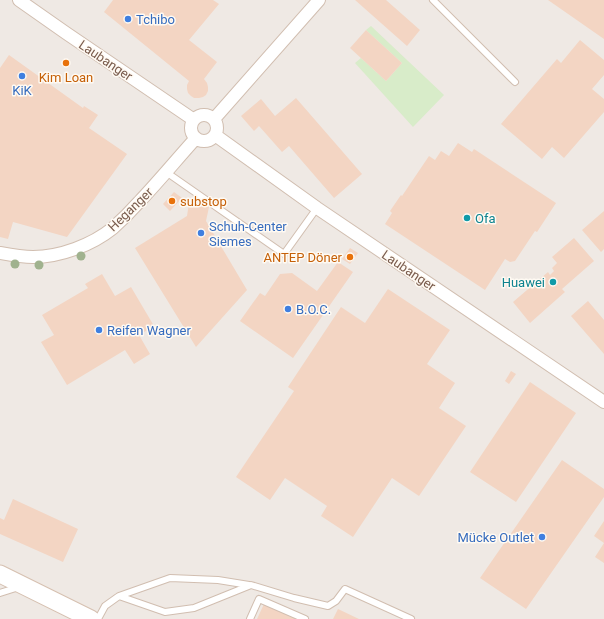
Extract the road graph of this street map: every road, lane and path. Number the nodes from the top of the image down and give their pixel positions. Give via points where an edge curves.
1 (19, 0) edge
2 (319, 0) edge
3 (433, 0) edge
4 (515, 82) dead end
5 (214, 119) junction
6 (194, 120) junction
7 (215, 135) junction
8 (196, 138) junction
9 (166, 172) junction
10 (317, 208) junction
11 (0, 253) edge
12 (604, 402) edge
13 (0, 574) edge
14 (24, 585) junction
15 (251, 585) junction
16 (0, 593) edge
17 (120, 596) junction
18 (91, 619) edge
19 (98, 619) edge
20 (250, 619) edge
21 (304, 619) edge
22 (411, 619) edge

1 - 6 street, Laubanger
2 - 5 street
3 - 4 lane
5 - 6 street via 201,115
5 - 7 street via 217,129
6 - 8 street via 191,127
7 - 8 street via 204,141
7 - 10 street, Laubanger
8 - 9 street, Heganger
9 - 10 lane via 284,254
9 - 11 street, Heganger via 113,228 90,242 59,254 34,257
10 - 12 street, Laubanger
13 - 14 street
14 - 16 lane
14 - 18 street
15 - 17 lane via 218,580 170,578
15 - 17 lane via 194,608 164,612
15 - 22 lane via 328,606 336,602 345,589
17 - 19 lane via 105,606
20 - 21 lane via 259,599

